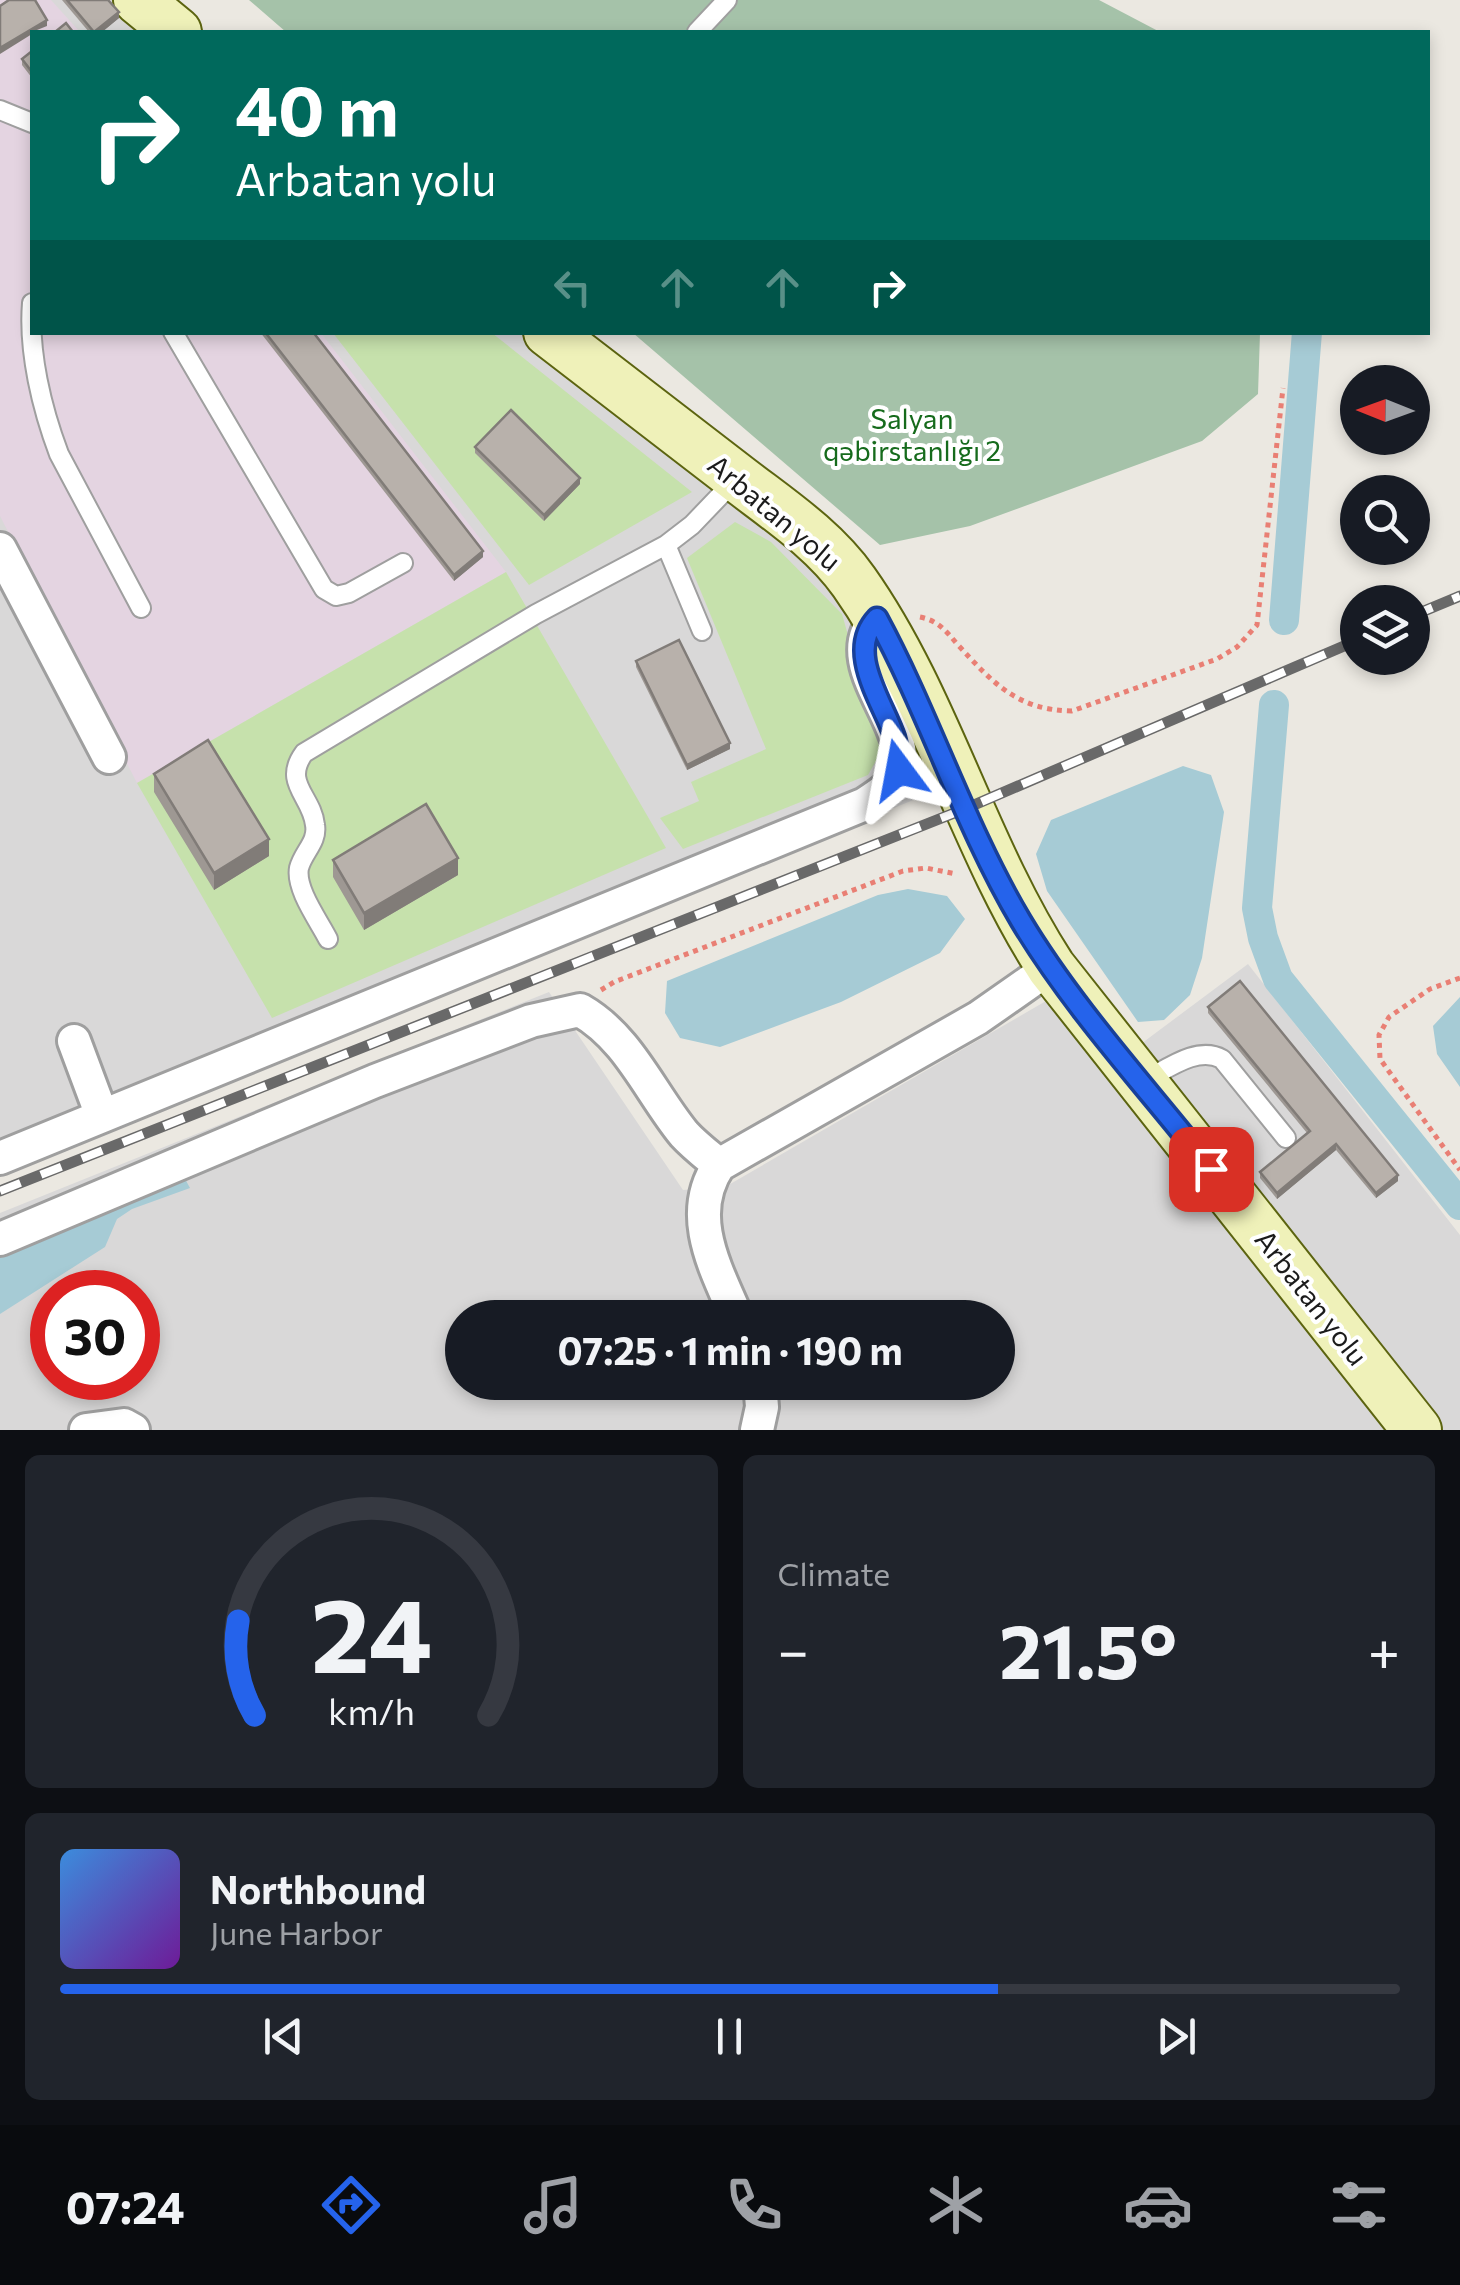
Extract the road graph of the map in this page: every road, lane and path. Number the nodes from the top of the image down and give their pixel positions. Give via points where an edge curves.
1 (138, 0) edge
2 (727, 0) edge
3 (172, 30) edge
4 (698, 30) edge
5 (0, 110) edge
6 (30, 122) edge
7 (32, 335) edge
8 (174, 335) edge
9 (552, 335) edge
10 (1283, 388) dead end
11 (737, 478) junction
12 (666, 545) junction
13 (0, 549) edge
14 (402, 564) dead end
15 (141, 608) dead end
16 (877, 618) junction
17 (702, 632) dead end
18 (109, 757) dead end
19 (963, 878) dead end
20 (328, 940) dead end
21 (1051, 967) junction
22 (1460, 978) edge
23 (580, 1010) junction
24 (74, 1041) dead end
25 (1142, 1082) junction
26 (102, 1116) junction
27 (1286, 1138) dead end
28 (0, 1158) edge
29 (718, 1166) junction
30 (1460, 1170) edge
31 (0, 1239) edge
32 (729, 1300) edge
33 (761, 1400) edge
34 (86, 1430) edge
35 (134, 1430) edge
36 (757, 1430) edge
37 (1417, 1430) edge

1 - 3 main road
2 - 4 lane
5 - 6 lane
7 - 15 lane via 59,454
8 - 14 lane via 324,589 336,596 349,593
9 - 11 main road, Arbatan yolu
10 - 16 path via 1257,625 1238,648 1072,711 1047,710 1020,702 986,676 935,620
11 - 12 lane
11 - 16 main road, Arbatan yolu via 833,556
12 - 17 lane
12 - 20 lane via 304,753 295,765 296,781 316,830 299,868
13 - 18 street
16 - 21 main road, Arbatan yolu via 998,876
16 - 26 street via 865,656 896,742 899,770 887,790
19 - 23 path via 926,868 879,878 614,982
21 - 25 main road, Arbatan yolu
21 - 29 street via 978,1018
22 - 30 path via 1389,1017 1379,1035 1380,1059
23 - 29 street via 635,1060 687,1137
23 - 31 street via 532,1021 375,1081
24 - 26 street
25 - 27 lane via 1210,1052
25 - 37 main road, Arbatan yolu
26 - 28 street
29 - 32 street via 706,1184 703,1209 708,1249
33 - 36 street
34 - 35 street

